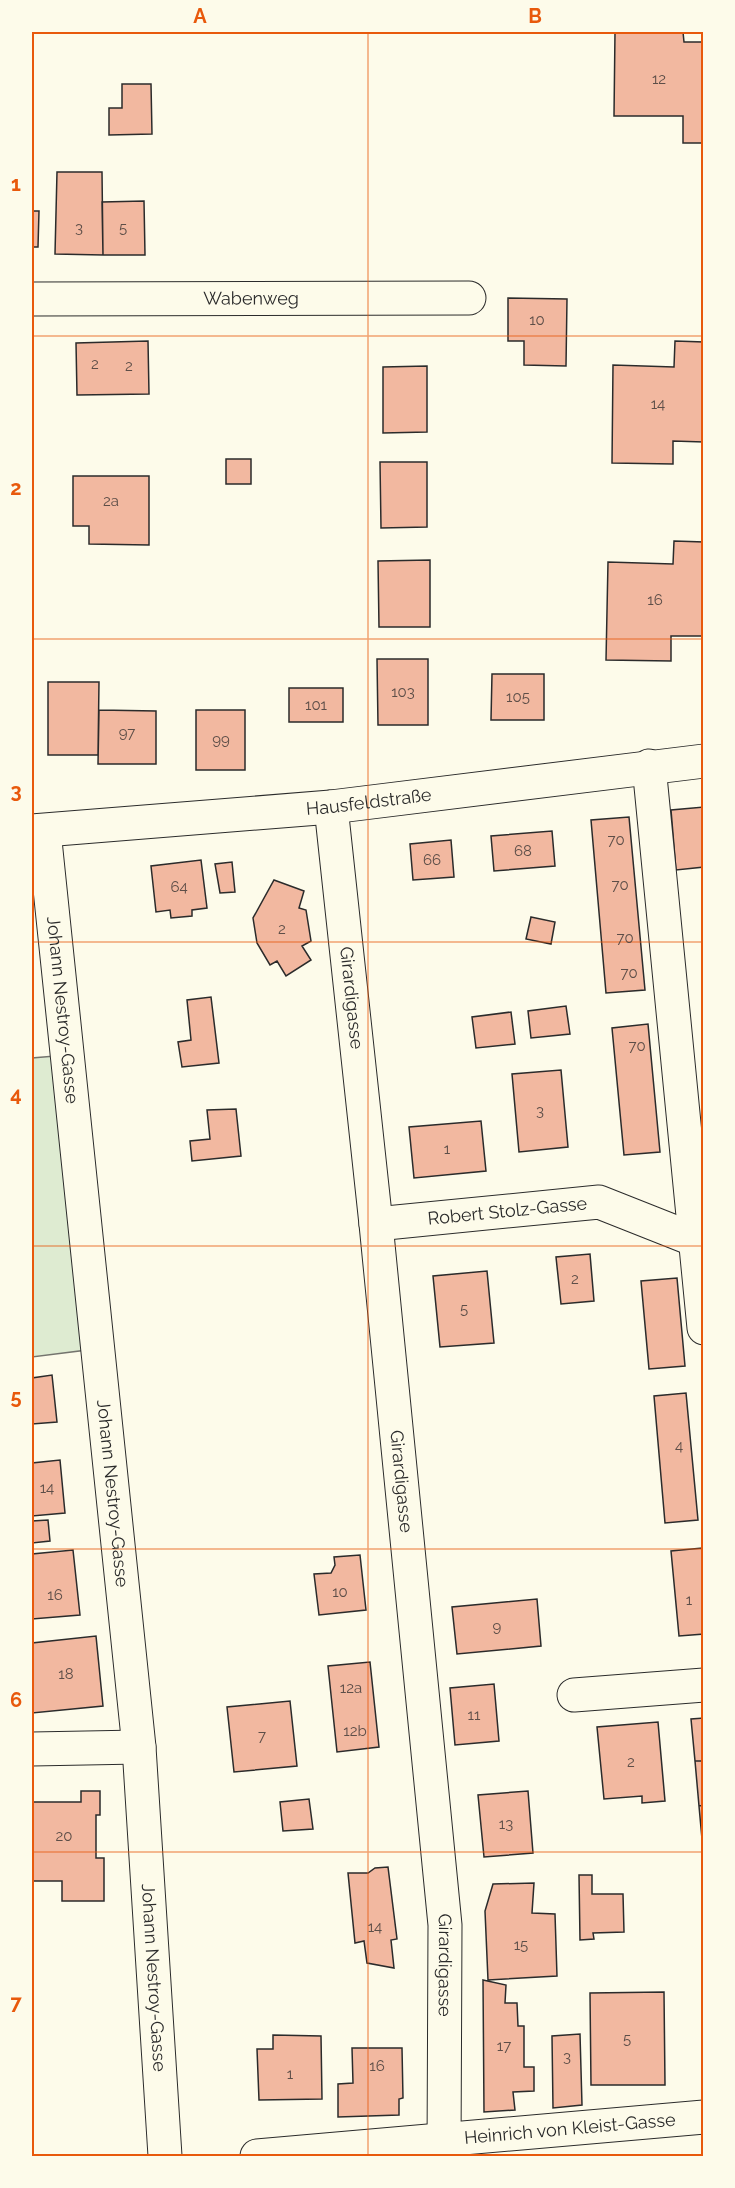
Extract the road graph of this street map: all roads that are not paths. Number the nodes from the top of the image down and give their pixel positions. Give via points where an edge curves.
1 (469, 298) dead end
2 (32, 299) edge
3 (704, 761) edge
4 (649, 766) junction
5 (331, 807) junction
6 (38, 831) edge
7 (376, 1224) junction
8 (699, 1239) edge
9 (704, 1328) edge
10 (704, 1685) edge
11 (574, 1695) dead end
12 (139, 1747) junction
13 (32, 1749) edge
14 (704, 2117) edge
15 (444, 2149) edge
16 (165, 2157) edge
17 (257, 2157) edge

1 - 2 street, Wabenweg
3 - 4 street, Hausfeldstraße
4 - 5 street, Hausfeldstraße
4 - 8 street
5 - 6 street, Hausfeldstraße
5 - 7 street, Girardigasse
6 - 12 street, Johann Nestroy-Gasse
7 - 8 street, Robert Stolz-Gasse via 599,1202
7 - 15 street, Girardigasse via 445,1925
8 - 9 street
10 - 11 street
12 - 13 street
12 - 16 street, Johann Nestroy-Gasse
14 - 15 street, Heinrich von Kleist-Gasse
15 - 17 street, Heinrich von Kleist-Gasse

